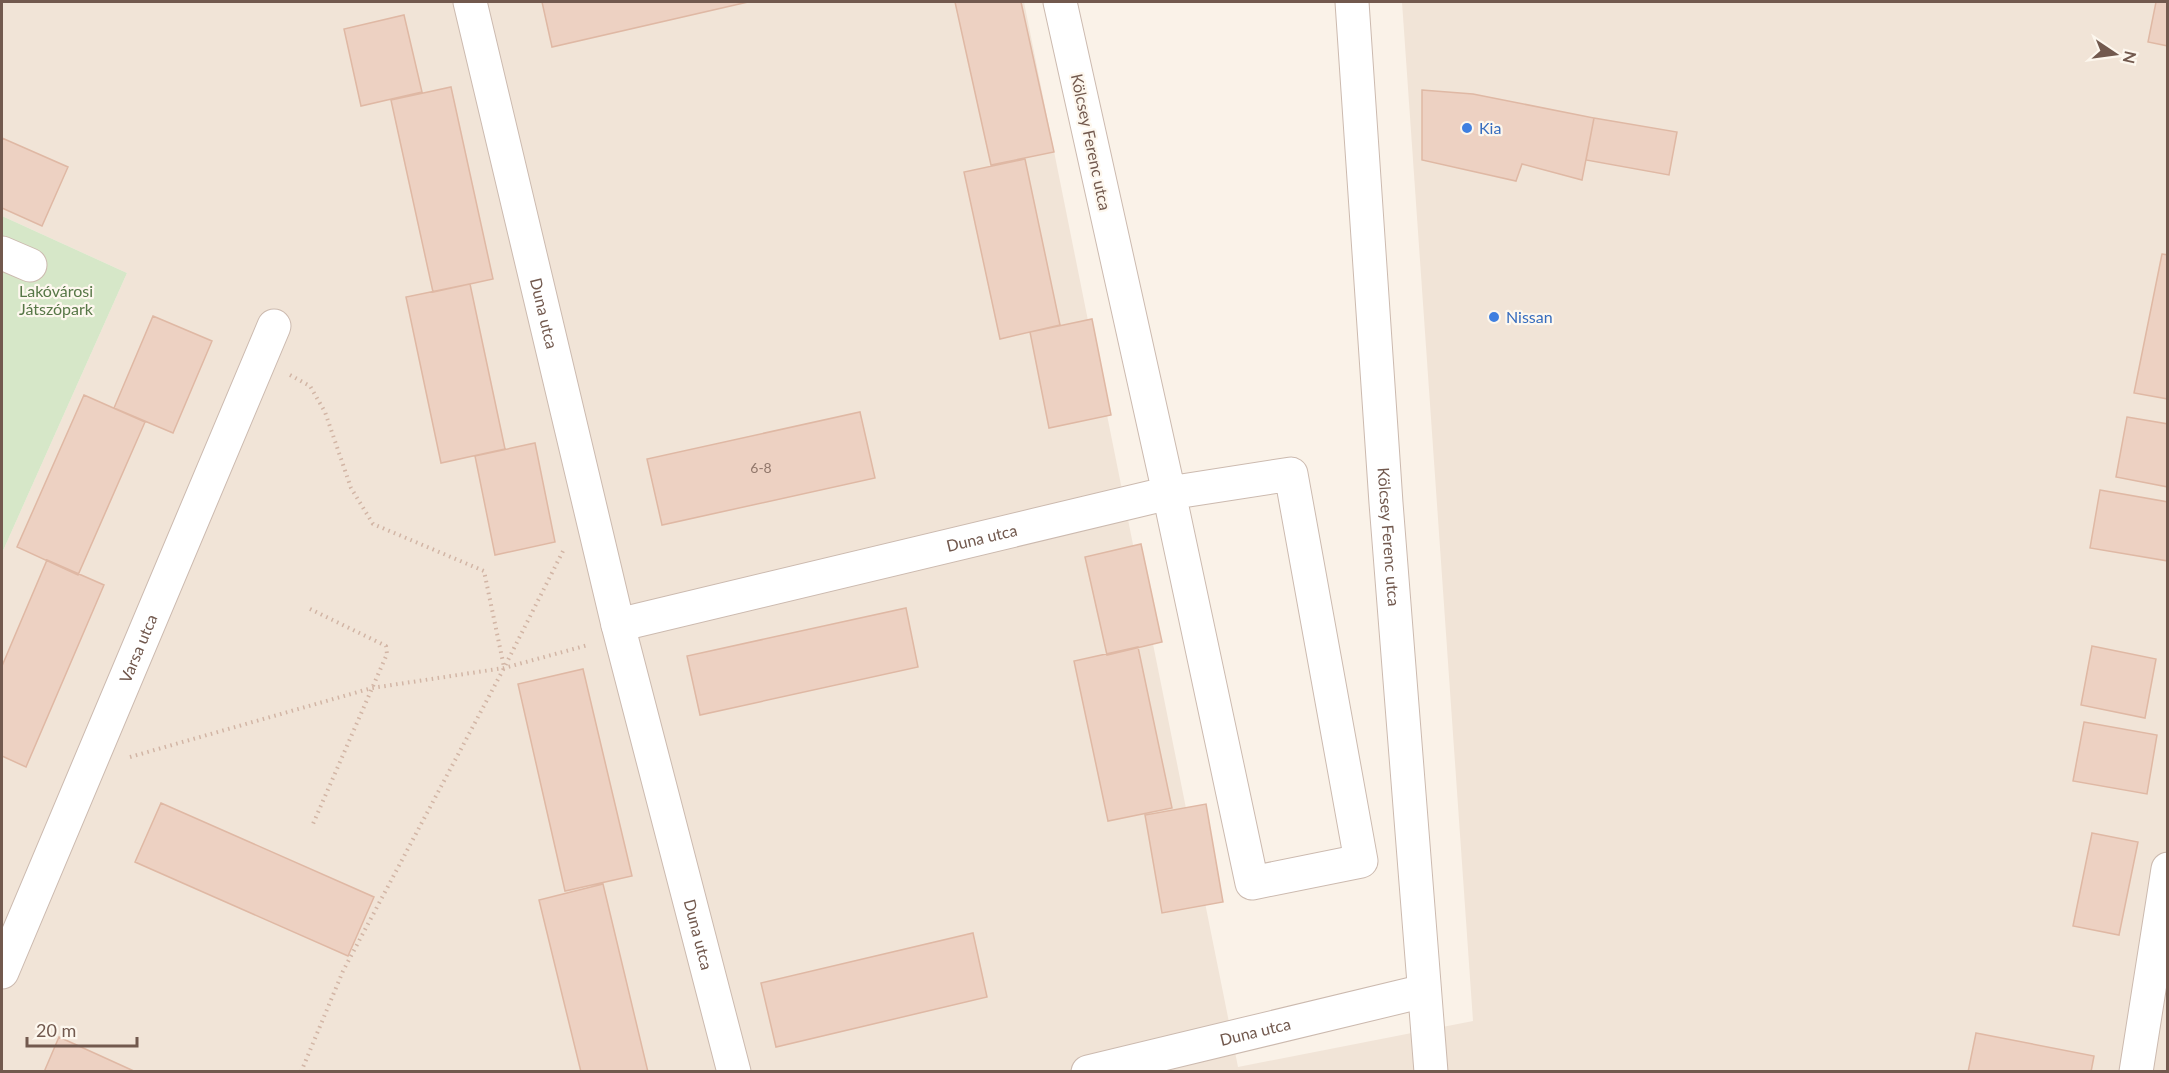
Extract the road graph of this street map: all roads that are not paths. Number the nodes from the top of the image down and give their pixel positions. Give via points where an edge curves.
1 (470, 2) edge
2 (1060, 2) edge
3 (1352, 2) edge
4 (274, 326) dead end
5 (1169, 493) junction
6 (619, 630) junction
7 (2168, 869) edge
8 (2, 972) edge
9 (1424, 991) junction
10 (734, 1071) edge
11 (1088, 1071) edge
12 (1431, 1071) edge
13 (2136, 1071) edge

1 - 6 street, Duna utca
2 - 5 street, Kölcsey Ferenc utca
3 - 9 street, Kölcsey Ferenc utca
4 - 8 street, Varsa utca
5 - 5 street, Kölcsey Ferenc utca via 1252,883 1361,861 1290,474
5 - 6 street, Duna utca
6 - 10 street, Duna utca
7 - 13 street
9 - 11 street, Duna utca
9 - 12 street, Kölcsey Ferenc utca

